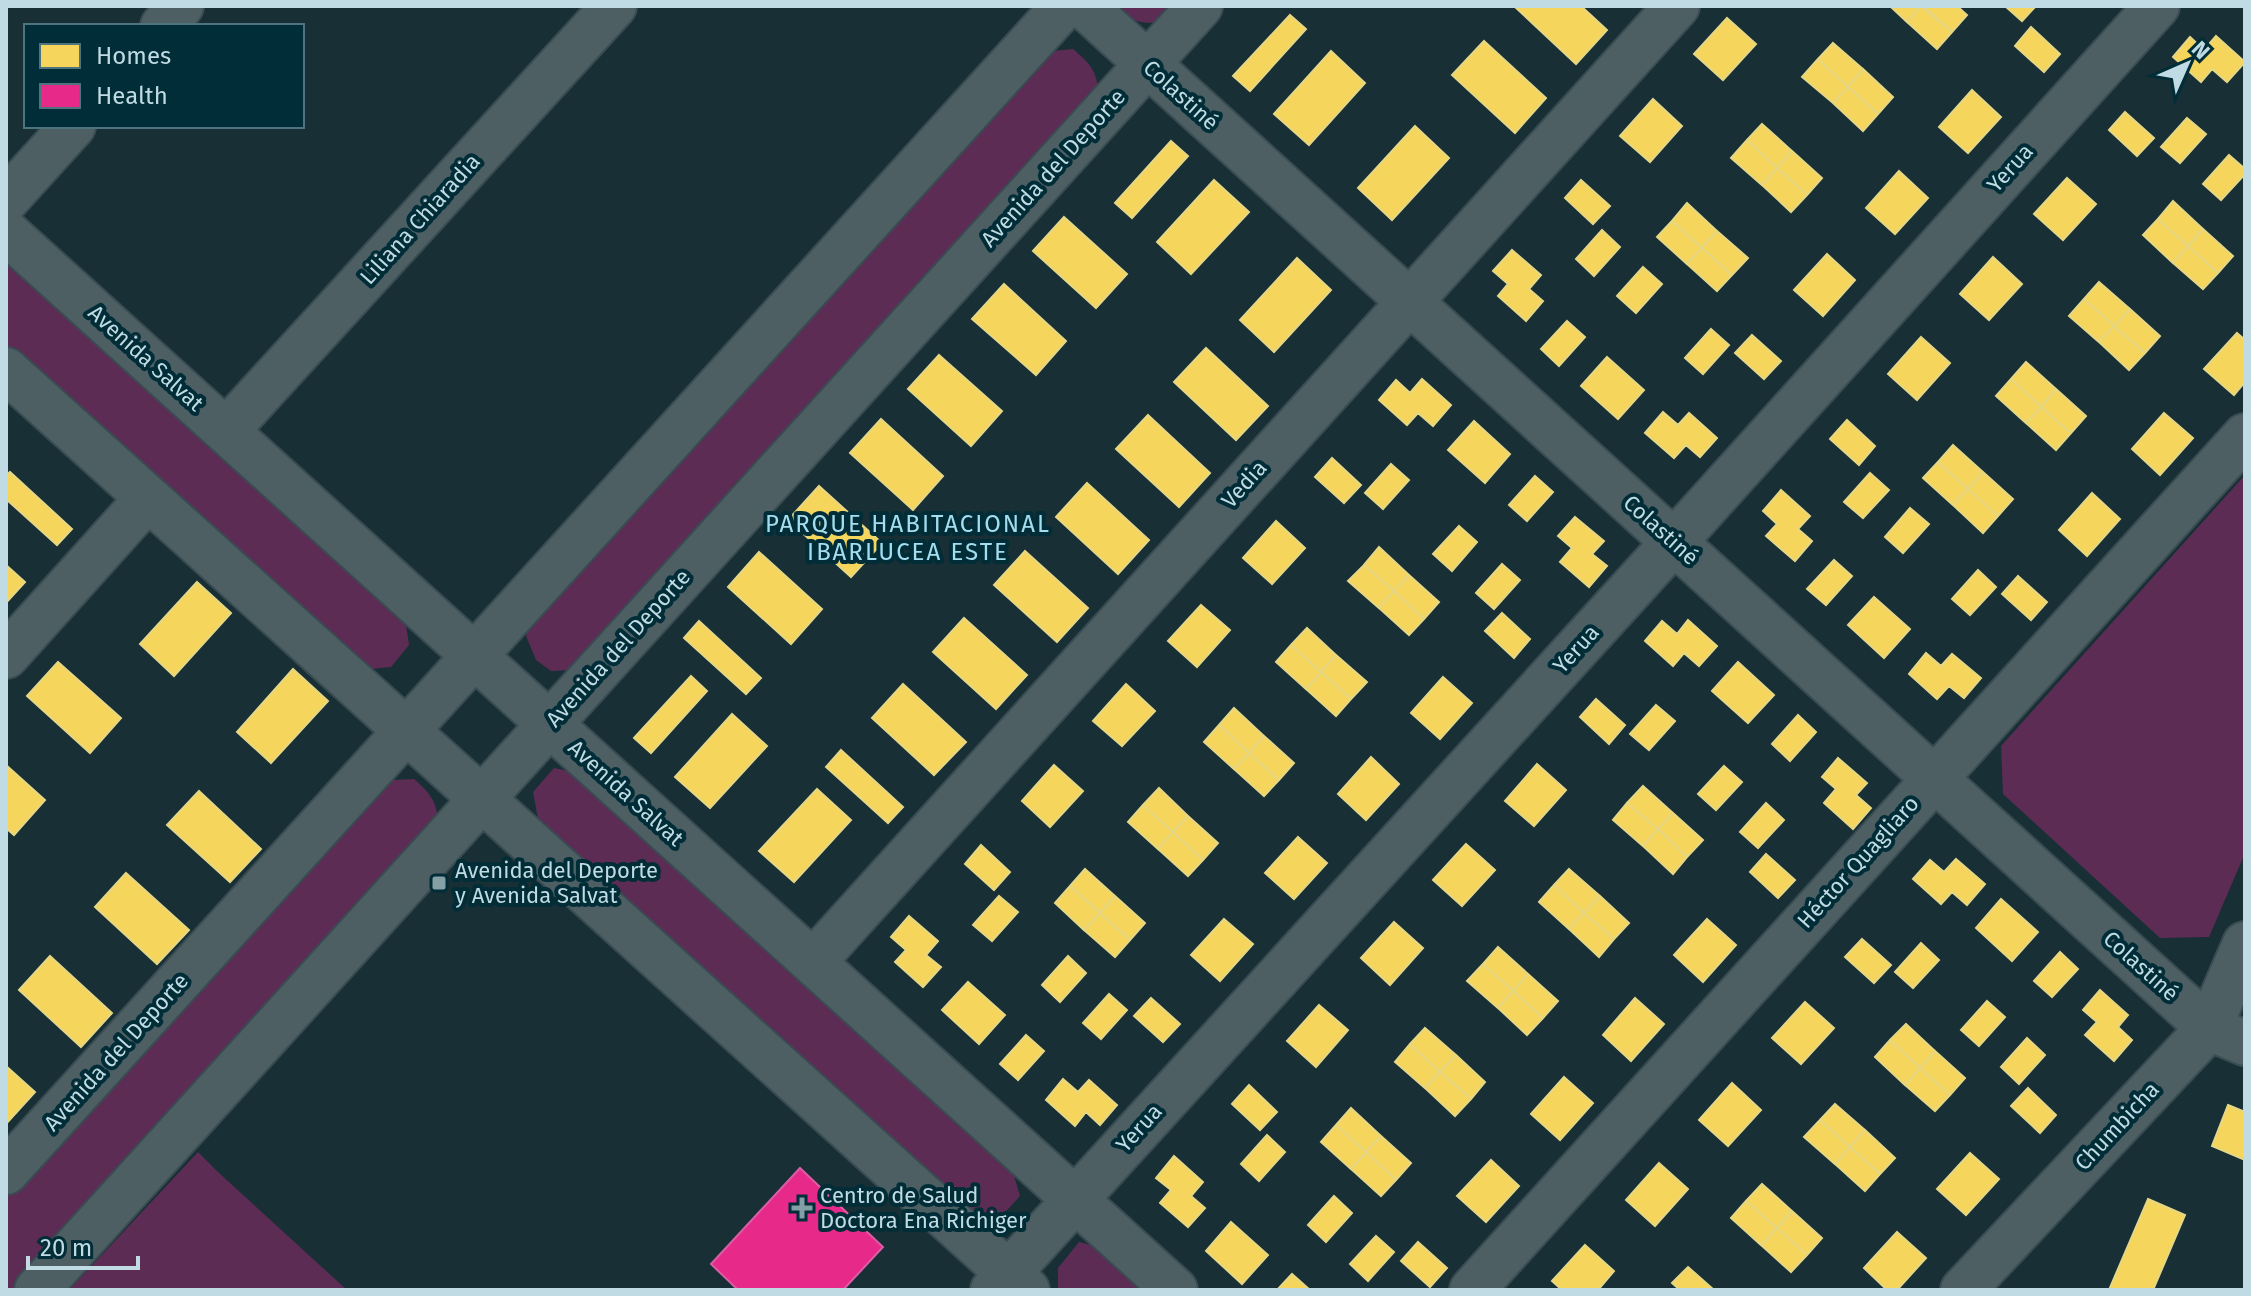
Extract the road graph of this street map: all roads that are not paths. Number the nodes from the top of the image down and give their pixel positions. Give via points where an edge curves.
1 (181, 6) edge
2 (614, 6) edge
3 (1064, 6) edge
4 (1084, 6) edge
5 (1200, 6) edge
6 (1677, 6) edge
7 (2157, 6) edge
8 (165, 24) edge
9 (1147, 64) junction
10 (71, 128) edge
11 (6, 200) edge
12 (6, 232) edge
13 (1409, 302) junction
14 (6, 370) edge
15 (226, 431) junction
16 (2245, 436) edge
17 (148, 498) junction
18 (1674, 542) junction
19 (6, 656) edge
20 (475, 656) junction
21 (550, 724) junction
22 (407, 731) junction
23 (1934, 778) junction
24 (482, 798) junction
25 (2245, 944) edge
26 (813, 962) junction
27 (2227, 1036) edge
28 (6, 1172) edge
29 (1074, 1199) junction
30 (1009, 1284) edge
31 (37, 1290) edge
32 (1175, 1290) edge
33 (1472, 1290) edge
34 (1963, 1290) edge

1 - 8 street
2 - 15 street, Liliana Chiaradia
3 - 20 street, Avenida del Deporte
4 - 9 street, Colastiné
5 - 9 street, Avenida del Deporte
6 - 13 street, Vedia
7 - 18 street, Yerua
9 - 13 street, Colastiné
9 - 21 street, Avenida del Deporte
10 - 11 street
12 - 15 street, Avenida Salvat
13 - 18 street, Colastiné
13 - 26 street, Vedia
14 - 17 street
15 - 20 street, Avenida Salvat
16 - 23 street, Héctor Quagliaro
17 - 19 street
17 - 22 street
18 - 23 street, Colastiné
18 - 29 street, Yerua
20 - 21 street, Avenida Salvat
20 - 22 street, Avenida del Deporte
21 - 24 street, Avenida del Deporte
21 - 26 street, Avenida Salvat
22 - 24 street
22 - 28 street, Avenida del Deporte
23 - 27 street, Colastiné
23 - 33 street, Héctor Quagliaro
24 - 30 street
24 - 31 street, Avenida del Deporte
25 - 27 street, Chumbicha
26 - 29 street, Avenida Salvat
27 - 34 street, Chumbicha
29 - 30 street, Yerua
29 - 32 street, Avenida Salvat

